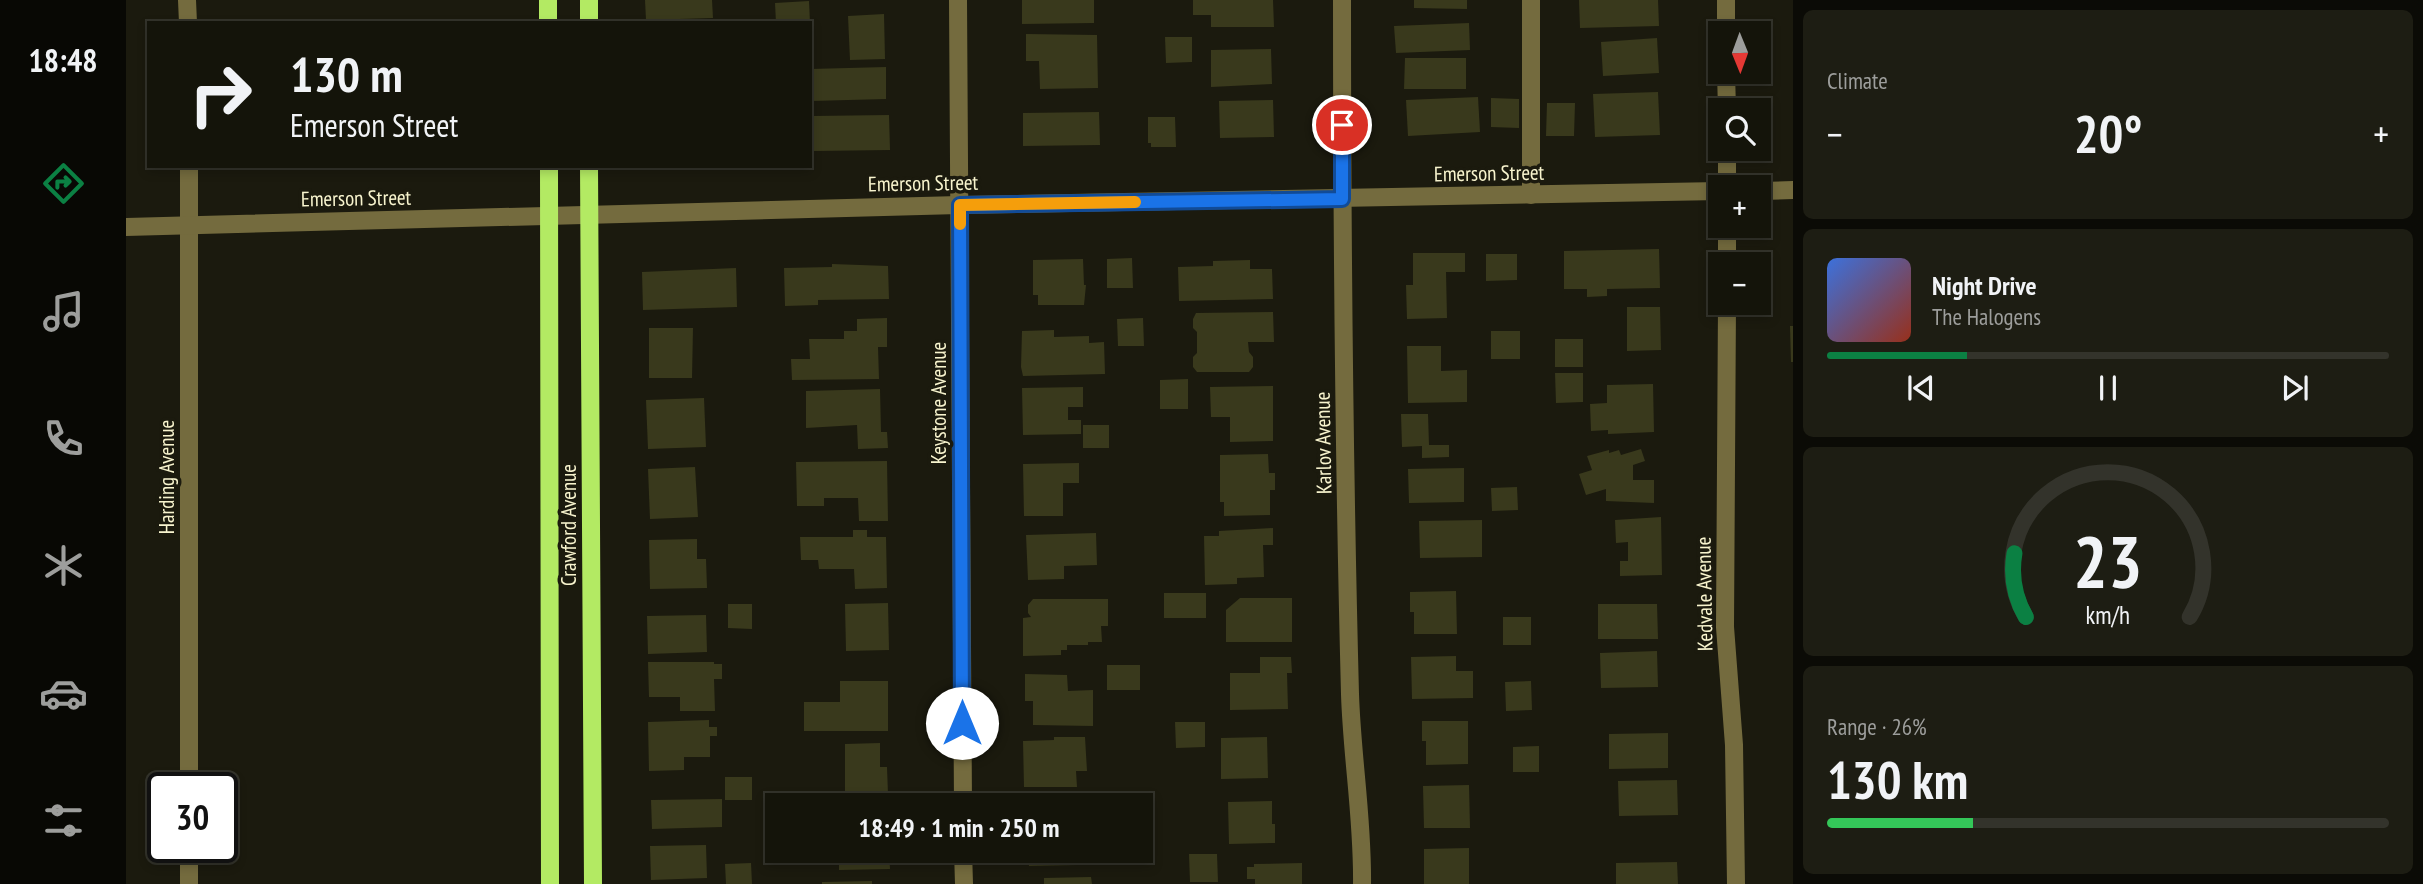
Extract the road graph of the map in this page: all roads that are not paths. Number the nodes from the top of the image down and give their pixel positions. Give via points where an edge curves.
1 (187, 0) edge
2 (548, 0) edge
3 (589, 0) edge
4 (958, 0) edge
5 (1342, 0) edge
6 (1531, 0) edge
7 (1726, 0) edge
8 (188, 21) edge
9 (548, 21) edge
10 (589, 21) edge
11 (1726, 21) edge
12 (189, 168) edge
13 (549, 168) edge
14 (589, 168) edge
15 (1793, 190) edge
16 (1708, 191) edge
17 (1771, 191) edge
18 (1531, 195) junction
19 (1342, 199) junction
20 (960, 205) junction
21 (589, 215) junction
22 (549, 216) junction
23 (189, 225) junction
24 (126, 227) edge
25 (1727, 315) edge
26 (189, 772) edge
27 (963, 793) edge
28 (189, 863) edge
29 (963, 863) edge
30 (189, 884) edge
31 (550, 884) edge
32 (593, 884) edge
33 (964, 884) edge
34 (1362, 884) edge
35 (1736, 884) edge

1 - 8 street
2 - 9 main road
3 - 10 main road
4 - 20 street, Keystone Avenue
5 - 19 street, Karlov Avenue
6 - 18 street
7 - 11 street
12 - 23 street, Harding Avenue
13 - 22 main road, Crawford Avenue
14 - 21 main road, Crawford Avenue
15 - 17 street
16 - 18 street, Emerson Street
18 - 19 street, Emerson Street
19 - 20 street, Emerson Street
19 - 34 street, Karlov Avenue via 1350,694 1363,844
20 - 21 street, Emerson Street
20 - 27 street, Keystone Avenue
21 - 22 street, Emerson Street
21 - 32 main road, Crawford Avenue
22 - 23 street, Emerson Street
22 - 31 main road, Crawford Avenue
23 - 24 street, Emerson Street
23 - 26 street, Harding Avenue
25 - 35 street, Kedvale Avenue via 1725,627 1734,745
28 - 30 street
29 - 33 street

